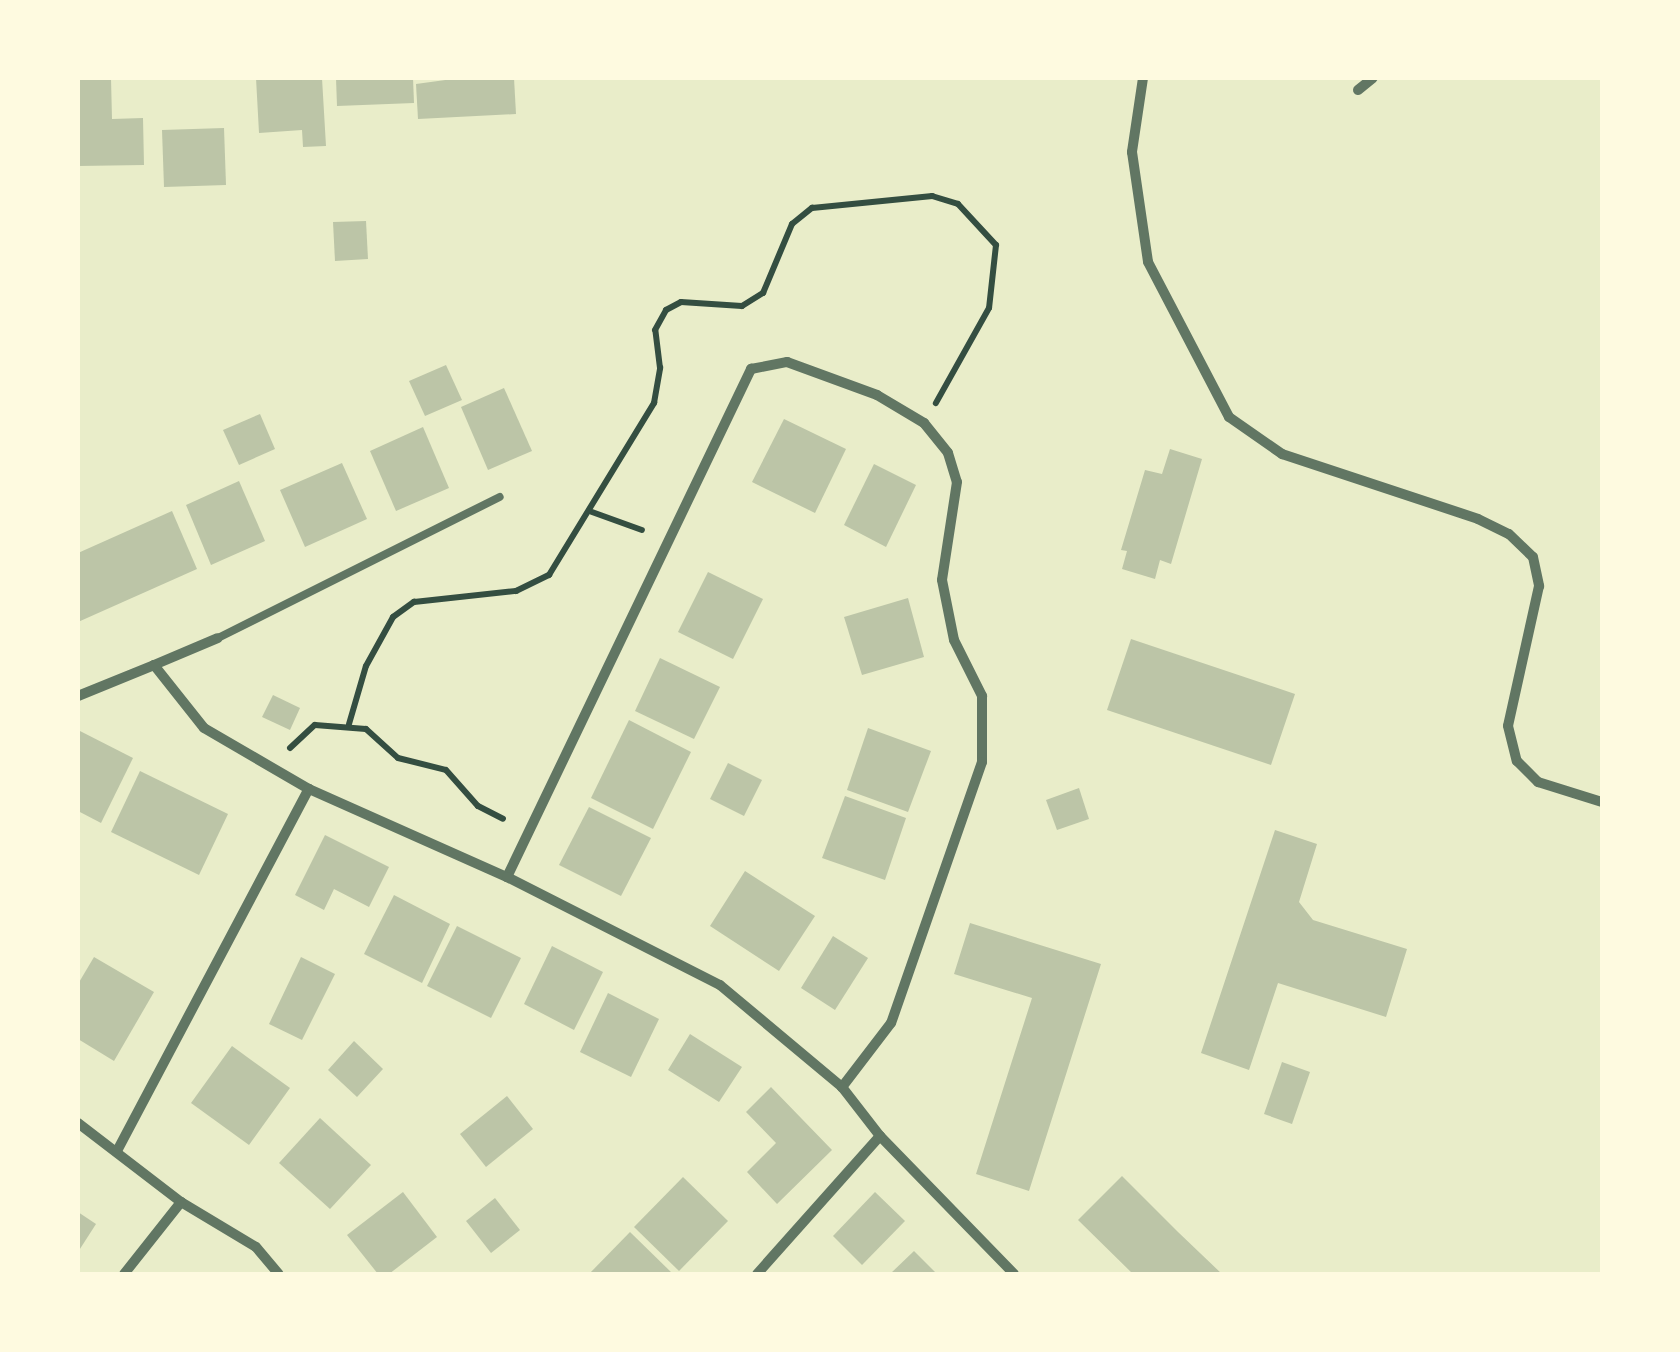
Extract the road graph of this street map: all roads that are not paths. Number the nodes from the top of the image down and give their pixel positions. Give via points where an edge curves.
1 (1143, 78) edge
2 (1373, 78) edge
3 (1358, 90) dead end
4 (500, 497) dead end
5 (218, 638) joint
6 (154, 665) junction
7 (78, 696) edge
8 (308, 789) junction
9 (1602, 802) edge
10 (508, 877) junction
11 (842, 1087) junction
12 (78, 1124) edge
13 (880, 1136) junction
14 (118, 1152) junction
15 (181, 1202) junction
16 (124, 1274) edge
17 (279, 1274) edge
18 (756, 1274) edge
19 (1014, 1274) edge

1 - 9 street via 1132,152 1148,262 1229,417 1282,454 1478,519 1509,534 1532,557 1539,586 1508,726 1517,761 1538,782
2 - 3 street
4 - 5 lane
5 - 6 street
6 - 7 street
6 - 8 street via 204,728
8 - 10 street
8 - 14 street
10 - 11 street via 720,985
10 - 11 street via 751,369 786,362 877,395 924,423 948,453 957,482 942,580 954,640 982,696 982,762 891,1023
11 - 13 street
12 - 14 street
13 - 18 street
13 - 19 street
14 - 15 street
15 - 16 street
15 - 17 street via 256,1247

